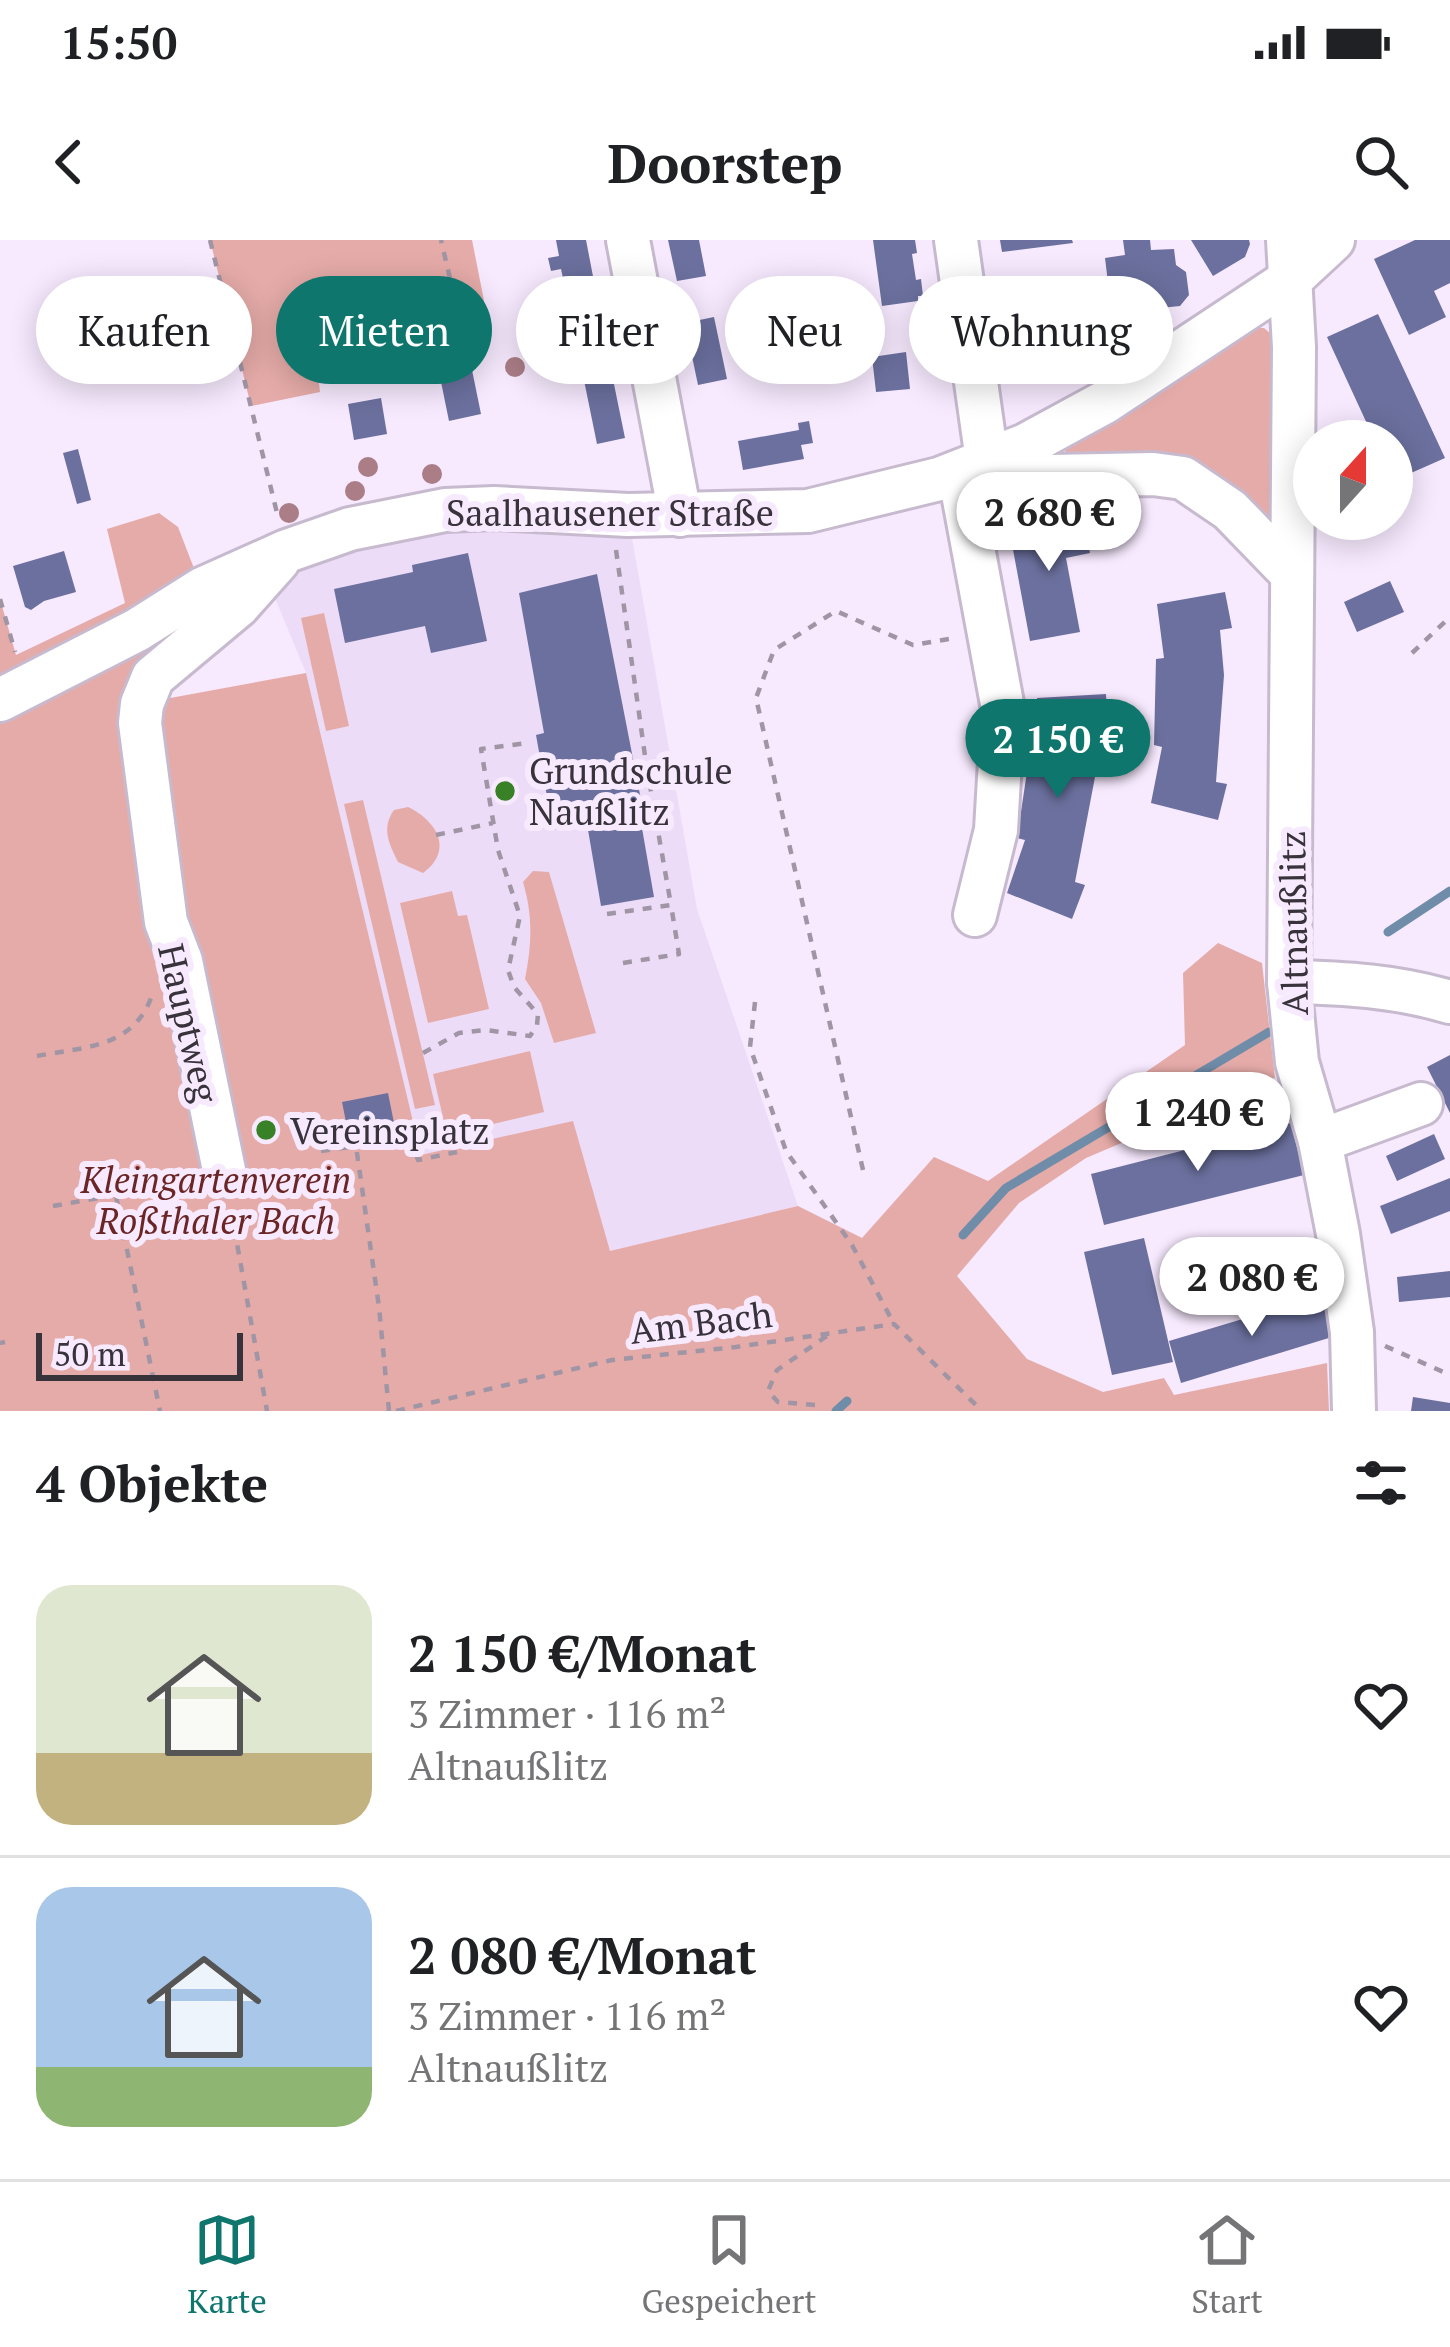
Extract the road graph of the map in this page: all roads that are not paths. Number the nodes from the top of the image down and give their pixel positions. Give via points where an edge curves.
1 (628, 240) edge
2 (956, 240) edge
3 (1333, 240) edge
4 (1289, 260) edge
5 (973, 466) junction
6 (680, 515) junction
7 (287, 551) junction
8 (1292, 574) junction
9 (0, 700) edge
10 (974, 915) dead end
11 (1289, 982) junction
12 (1450, 1002) edge
13 (1420, 1104) dead end
14 (1320, 1141) junction
15 (225, 1175) road end
16 (1354, 1411) edge

1 - 6 street
2 - 5 street
3 - 4 street, Saalhausener Straße
4 - 5 street, Saalhausener Straße via 1105,402
4 - 8 street, Altnaußlitz
5 - 6 street, Saalhausener Straße via 808,511
5 - 8 street via 1184,478 1230,510
5 - 10 street via 1003,709 996,830
6 - 7 street, Saalhausener Straße via 445,510
7 - 9 street, Saalhausener Straße
7 - 15 street, Hauptweg via 238,606 153,677 140,723 166,922
8 - 11 street, Altnaußlitz
11 - 12 street via 1405,989
11 - 14 street, Altnaußlitz via 1298,1063
13 - 14 street
14 - 16 street, Altnaußlitz via 1352,1332

